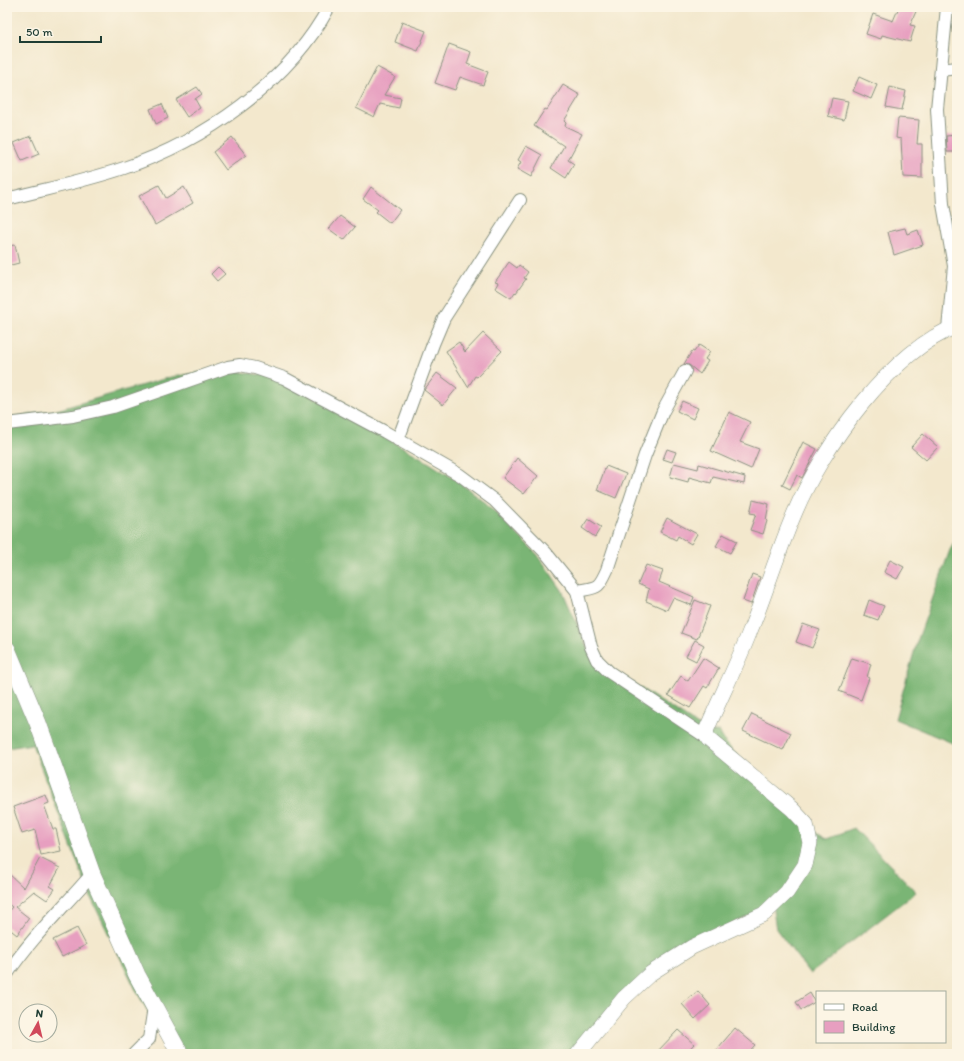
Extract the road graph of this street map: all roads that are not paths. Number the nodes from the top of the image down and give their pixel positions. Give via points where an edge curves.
1 (329, 7) edge
2 (947, 7) edge
3 (957, 68) edge
4 (941, 70) junction
5 (7, 199) edge
6 (520, 200) dead end
7 (952, 328) edge
8 (685, 371) dead end
9 (7, 424) edge
10 (398, 440) junction
11 (576, 591) junction
12 (7, 649) edge
13 (706, 736) junction
14 (92, 874) junction
15 (7, 974) edge
16 (154, 1007) junction
17 (134, 1054) edge
18 (180, 1054) edge
19 (578, 1054) edge

1 - 5 street via 320,25 271,81 218,123 123,169
2 - 4 street
3 - 4 street
4 - 7 street via 937,109 942,204 954,266
6 - 10 street via 444,318
7 - 13 street via 922,345 879,384 847,422 821,464 795,511 750,631
8 - 11 street via 663,412 645,455 600,585
9 - 10 street via 73,416 113,407 216,370 240,366 255,368 284,378
10 - 11 street via 460,475 495,501 546,554
11 - 13 street via 597,660 608,672
12 - 14 main road via 38,723
13 - 19 street via 792,809 806,824 810,843 805,865 787,892 764,914 692,947 651,973 624,998
14 - 15 street via 42,928
14 - 16 main road
16 - 17 street via 149,1039
16 - 18 main road

